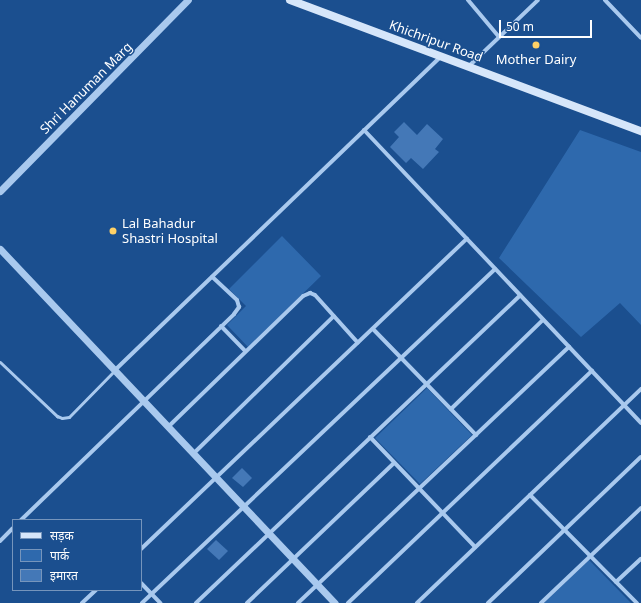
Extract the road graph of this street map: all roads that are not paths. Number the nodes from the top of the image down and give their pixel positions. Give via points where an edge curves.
1 (188, 0) edge
2 (290, 0) edge
3 (538, 0) edge
4 (605, 0) edge
5 (471, 1) edge
6 (499, 37) junction
7 (641, 38) edge
8 (441, 56) junction
9 (469, 66) junction
10 (364, 130) junction
11 (641, 131) edge
12 (0, 191) edge
13 (467, 239) junction
14 (0, 249) edge
15 (495, 269) junction
16 (212, 277) junction
17 (520, 295) junction
18 (334, 316) junction
19 (543, 320) junction
20 (221, 326) junction
21 (373, 329) junction
22 (358, 343) junction
23 (569, 347) junction
24 (245, 351) junction
25 (402, 358) junction
26 (0, 362) edge
27 (114, 371) junction
28 (592, 371) junction
29 (426, 384) junction
30 (641, 389) edge
31 (143, 402) junction
32 (624, 405) junction
33 (451, 409) junction
34 (641, 423) edge
35 (168, 427) junction
36 (476, 435) junction
37 (370, 437) junction
38 (194, 454) junction
39 (641, 457) edge
40 (394, 463) junction
41 (217, 478) junction
42 (419, 489) junction
43 (530, 494) junction
44 (244, 507) junction
45 (641, 508) edge
46 (442, 513) junction
47 (22, 519) edge
48 (12, 529) edge
49 (565, 530) junction
50 (269, 533) junction
51 (0, 541) edge
52 (142, 548) edge
53 (475, 548) junction
54 (591, 556) junction
55 (641, 558) edge
56 (293, 559) junction
57 (616, 582) junction
58 (142, 584) edge
59 (318, 585) junction
60 (95, 591) edge
61 (151, 594) junction
62 (82, 603) edge
63 (142, 603) edge
64 (160, 603) edge
65 (196, 603) edge
66 (248, 603) edge
67 (298, 603) edge
68 (335, 603) edge
69 (348, 603) edge
70 (417, 603) edge
71 (488, 603) edge
72 (541, 603) edge
73 (637, 603) edge

1 - 12 street, Shri Hanuman Marg
2 - 8 main road, Khichripur Road
3 - 6 street
4 - 7 street
5 - 6 street
6 - 9 street
8 - 9 main road, Khichripur Road
8 - 10 street
9 - 11 main road, Khichripur Road
10 - 13 street
10 - 16 street
13 - 15 street
13 - 21 street
14 - 27 street
15 - 17 street
15 - 25 street
16 - 20 street via 237,300 239,307
16 - 27 street
17 - 19 street
17 - 29 street
18 - 22 street
18 - 24 street via 315,295 310,293 303,296
18 - 38 street
19 - 23 street
19 - 33 street
20 - 24 street
20 - 31 street
21 - 22 street
21 - 25 street
22 - 41 street
23 - 28 street
23 - 36 street
24 - 35 street
25 - 29 street
25 - 44 street
26 - 27 lane via 62,418 69,417
27 - 31 street
28 - 32 street
28 - 46 street
29 - 33 street
29 - 37 street
30 - 32 street
31 - 35 street
31 - 47 street
32 - 34 street
32 - 43 street
33 - 36 street
35 - 38 street
36 - 42 street
37 - 40 street
37 - 50 street
38 - 41 street
39 - 49 street
40 - 42 street
40 - 56 street
41 - 44 street
41 - 52 street
42 - 46 street
42 - 59 street
43 - 49 street
43 - 53 street
44 - 50 street
44 - 61 street
45 - 54 street
46 - 53 street
46 - 69 street
48 - 51 street
49 - 54 street
49 - 71 street
50 - 56 street
50 - 65 street
53 - 70 street
54 - 57 street
54 - 72 street
55 - 57 street
56 - 59 street
56 - 66 street
57 - 73 street
58 - 61 street
59 - 67 street
59 - 68 street
60 - 62 street
61 - 63 street
61 - 64 street

